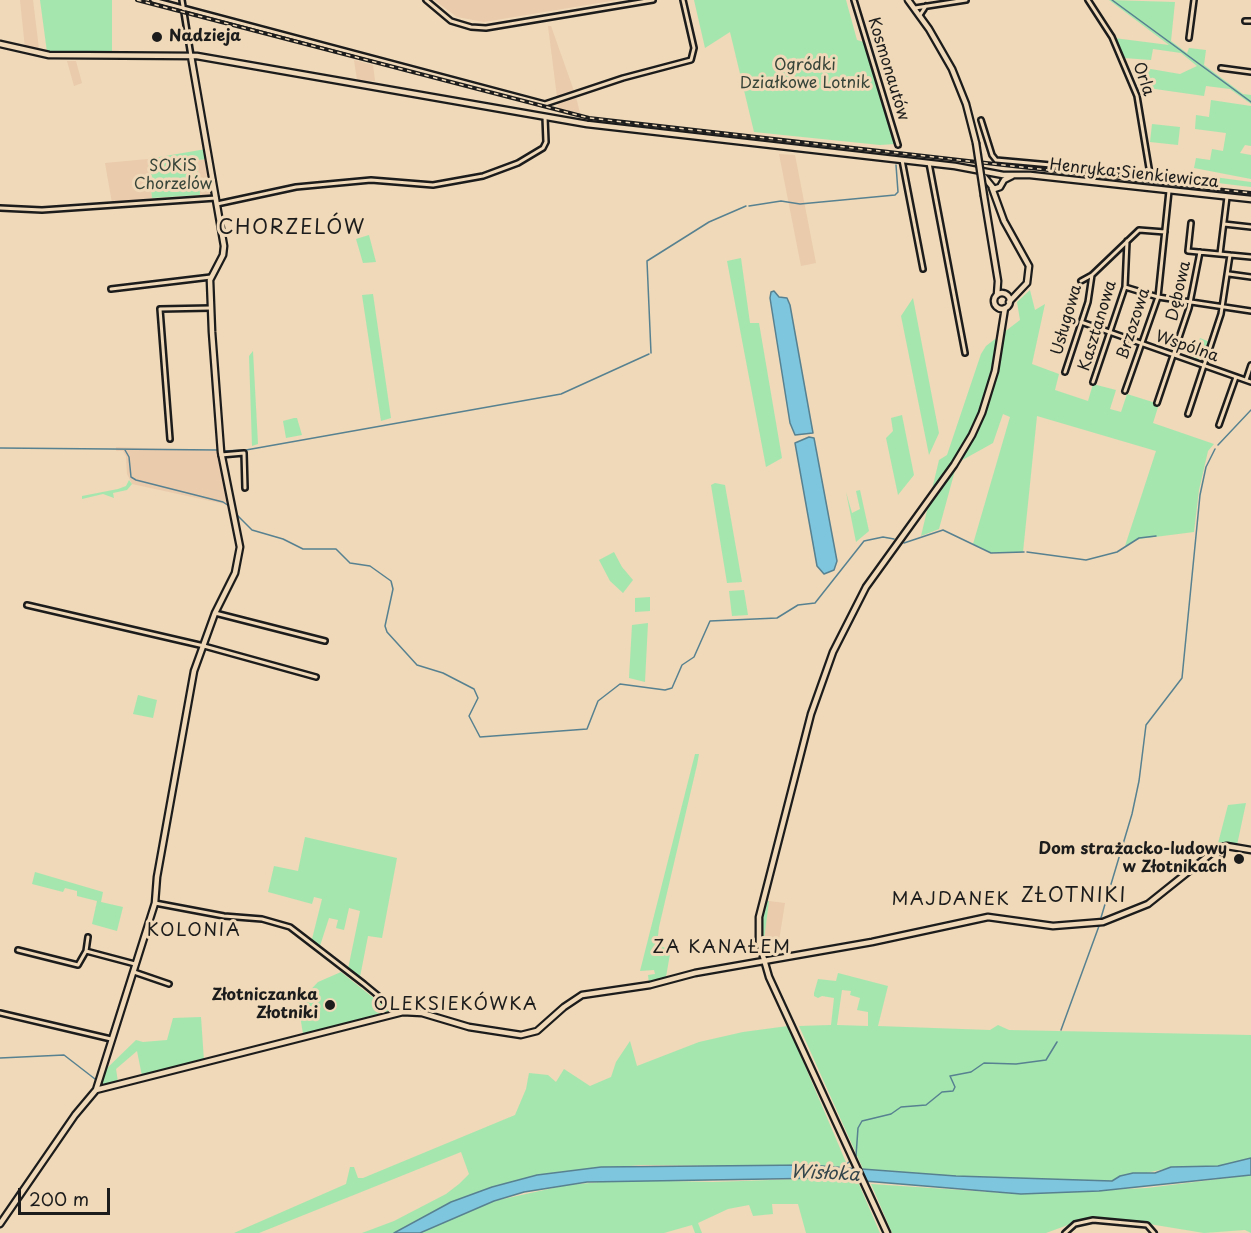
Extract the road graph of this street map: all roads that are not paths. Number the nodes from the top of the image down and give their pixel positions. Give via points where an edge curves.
1 (153, 0) edge
2 (182, 0) edge
3 (426, 0) edge
4 (653, 0) edge
5 (683, 0) edge
6 (854, 0) edge
7 (908, 0) edge
8 (966, 0) edge
9 (1088, 0) edge
10 (1194, 0) edge
11 (949, 2) edge
12 (926, 6) junction
13 (183, 8) junction
14 (914, 8) junction
15 (920, 15) junction
16 (1245, 21) dead end
17 (1251, 21) edge
18 (1189, 38) dead end
19 (0, 44) edge
20 (191, 56) junction
21 (1221, 68) dead end
22 (1251, 72) edge
23 (545, 117) junction
24 (981, 120) dead end
25 (898, 145) dead end
26 (902, 160) junction
27 (929, 163) junction
28 (979, 171) junction
29 (992, 174) junction
30 (1000, 175) junction
31 (1015, 175) junction
32 (987, 180) junction
33 (1003, 182) junction
34 (1000, 187) junction
35 (992, 188) junction
36 (1169, 191) junction
37 (1227, 196) junction
38 (1251, 199) edge
39 (216, 201) junction
40 (998, 204) junction
41 (0, 208) edge
42 (1191, 224) dead end
43 (1224, 224) junction
44 (1251, 227) edge
45 (1165, 232) junction
46 (1127, 241) junction
47 (1200, 252) junction
48 (1220, 254) junction
49 (1230, 255) junction
50 (1251, 257) edge
51 (923, 269) dead end
52 (1228, 274) junction
53 (1092, 275) junction
54 (211, 277) junction
55 (1251, 277) edge
56 (998, 281) junction
57 (1081, 281) dead end
58 (1125, 287) junction
59 (111, 289) dead end
60 (1006, 294) junction
61 (1018, 294) junction
62 (997, 295) junction
63 (1158, 297) junction
64 (1009, 302) junction
65 (1191, 302) junction
66 (211, 308) junction
67 (998, 308) junction
68 (1005, 308) junction
69 (1223, 308) junction
70 (1251, 312) edge
71 (1001, 321) junction
72 (1081, 322) junction
73 (1110, 332) junction
74 (1142, 343) junction
75 (965, 353) dead end
76 (1173, 356) junction
77 (1251, 365) edge
78 (1204, 366) junction
79 (1065, 372) dead end
80 (1236, 377) junction
81 (1246, 380) junction
82 (1093, 382) dead end
83 (1251, 382) edge
84 (1125, 391) dead end
85 (1157, 403) dead end
86 (1188, 414) dead end
87 (1219, 425) dead end
88 (170, 439) dead end
89 (221, 455) junction
90 (245, 488) dead end
91 (27, 605) dead end
92 (215, 613) junction
93 (325, 641) dead end
94 (202, 646) junction
95 (316, 676) dead end
96 (1251, 850) edge
97 (154, 903) junction
98 (88, 937) dead end
99 (18, 950) dead end
100 (86, 951) junction
101 (763, 961) junction
102 (135, 964) junction
103 (133, 971) junction
104 (169, 984) dead end
105 (0, 1013) edge
106 (395, 1013) junction
107 (111, 1039) junction
108 (96, 1090) junction
109 (0, 1224) edge
110 (887, 1233) edge
111 (1065, 1233) edge
112 (1154, 1233) edge

1 - 13 street
2 - 13 street
3 - 4 street via 451,21 486,28
5 - 13 street via 694,48 691,60 545,104
6 - 25 street, Kosmonautów
7 - 14 main road
8 - 11 street
9 - 24 street, Orla via 1112,37 1137,96 1150,174 994,159
10 - 18 street
11 - 12 street
12 - 14 street
12 - 15 street
13 - 20 street
14 - 15 main road
15 - 56 main road, bridge via 959,86 976,143
16 - 17 street
19 - 20 main road via 49,55
20 - 23 main road
20 - 39 main road
21 - 22 street
23 - 26 main road
23 - 39 street via 543,148 518,163 469,180 434,185 371,180
26 - 27 main road
26 - 51 street
27 - 28 main road
27 - 75 street
28 - 29 main road
28 - 32 main road
29 - 30 main road
29 - 32 main road
30 - 31 main road, Henryka Sienkiewicza
30 - 33 main road
31 - 33 main road
31 - 36 main road, Henryka Sienkiewicza
32 - 35 main road
33 - 34 main road
34 - 35 main road
34 - 40 main road
35 - 40 main road
36 - 37 main road, Henryka Sienkiewicza
36 - 45 street, Brzozowa
37 - 38 main road, Henryka Sienkiewicza
37 - 43 street
39 - 41 street via 42,210
39 - 54 main road via 224,250
40 - 61 main road via 1029,266 1027,283
42 - 47 street via 1188,250
43 - 44 street
43 - 48 street
45 - 46 street via 1139,230
45 - 63 street, Brzozowa
46 - 53 street
46 - 58 street, Kasztanowa
47 - 48 street
47 - 65 street, Dębowa
48 - 49 street
49 - 50 street
49 - 52 street
52 - 55 street
52 - 69 street
53 - 57 street
53 - 72 street, Usługowa
54 - 59 street
54 - 66 main road
56 - 60 main road
56 - 62 main road
58 - 63 street
58 - 73 street, Kasztanowa
60 - 61 main road
60 - 62 main road
60 - 64 main road
61 - 64 main road
62 - 67 main road via 994,302
63 - 65 street
63 - 74 street, Brzozowa
64 - 68 main road
65 - 69 street
65 - 76 street, Dębowa
66 - 88 street via 160,309
66 - 89 main road
67 - 68 main road
67 - 71 main road
68 - 71 main road
69 - 70 street
69 - 78 street
71 - 101 main road via 995,370 972,435 866,587 822,679 761,904 758,937
72 - 73 street, Wspólna
72 - 79 street, Usługowa
73 - 74 street, Wspólna
73 - 82 street, Kasztanowa
74 - 76 street, Wspólna
74 - 84 street, Brzozowa
76 - 78 street, Wspólna
76 - 85 street, Dębowa
77 - 81 street
78 - 80 street, Wspólna
78 - 86 street
80 - 81 street, Wspólna
80 - 87 street
81 - 83 street, Wspólna
89 - 90 street via 244,453
89 - 92 main road via 240,547 235,573
91 - 94 street
92 - 93 street
92 - 94 main road
94 - 95 street
94 - 97 main road via 191,681
96 - 101 main road via 1218,848 1148,904 1103,922 1053,926 988,916
97 - 102 main road
97 - 106 street via 262,919 290,927 372,990
98 - 100 street
99 - 100 street via 78,965
100 - 102 street
101 - 106 main road via 695,972 650,986 582,995 537,1031 521,1035 469,1027 415,1011
101 - 110 main road
102 - 103 main road
103 - 104 street
103 - 107 main road
105 - 107 street
106 - 108 main road
107 - 108 main road
108 - 109 main road
111 - 112 street via 1075,1224 1093,1220 1147,1225

